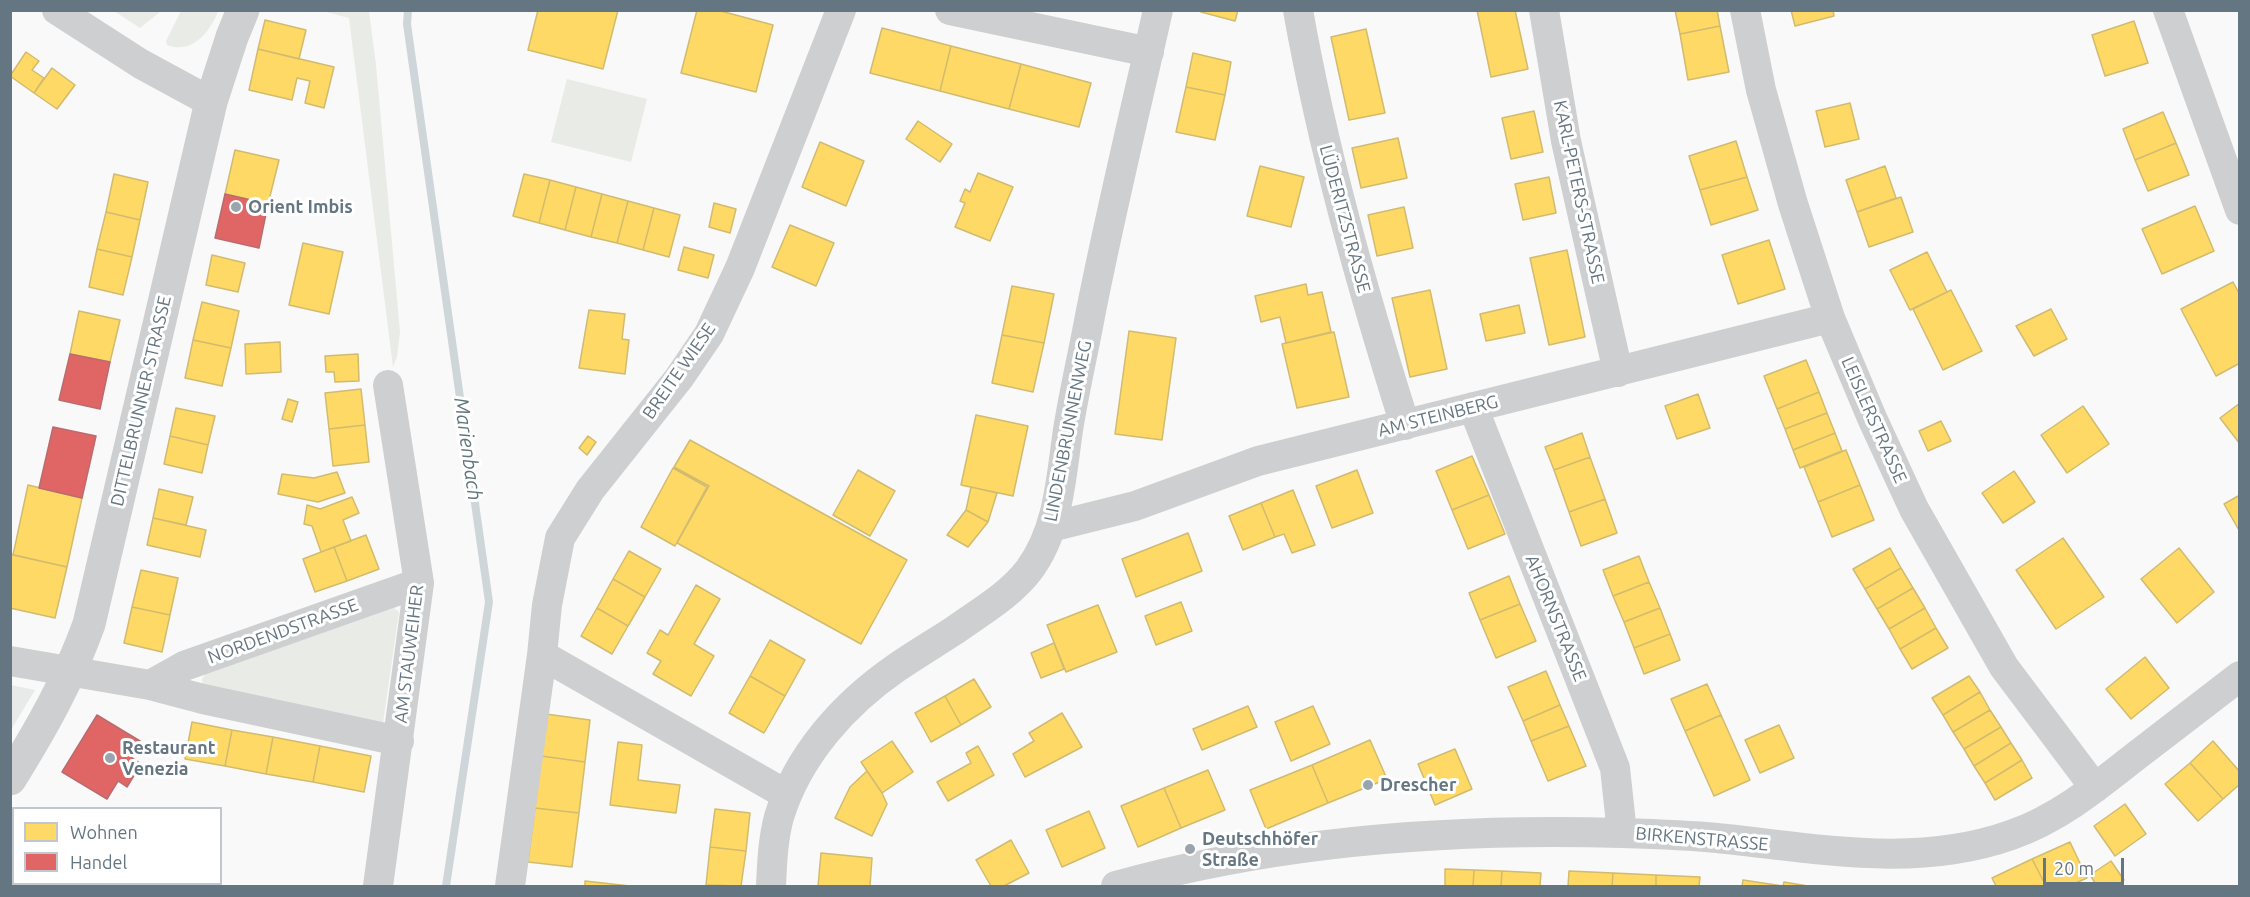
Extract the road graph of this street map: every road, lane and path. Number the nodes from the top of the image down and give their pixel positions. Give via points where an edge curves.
1 (57, 10) edge
2 (243, 10) edge
3 (841, 10) edge
4 (950, 10) edge
5 (1158, 10) edge
6 (1299, 10) edge
7 (1544, 10) edge
8 (1745, 10) edge
9 (2168, 10) edge
10 (1149, 52) junction
11 (211, 102) junction
12 (2240, 210) edge
13 (1830, 318) junction
14 (1618, 372) junction
15 (388, 386) dead end
16 (1473, 407) junction
17 (1405, 425) junction
18 (1051, 527) junction
19 (419, 583) junction
20 (542, 655) junction
21 (10, 661) edge
22 (71, 672) junction
23 (2240, 676) edge
24 (150, 684) junction
25 (399, 741) junction
26 (10, 779) edge
27 (2095, 788) junction
28 (787, 795) junction
29 (1622, 833) junction
30 (378, 886) edge
31 (510, 886) edge
32 (771, 886) edge
33 (1116, 886) edge

1 - 11 street via 141,64
2 - 11 street, DITTELBRUNNER STRASSE
3 - 20 street, BREITE WIESE via 740,268 709,334 590,490 560,537
4 - 10 street
5 - 10 street, LINDENBRUNNENWEG
6 - 17 street, LÜDERITZSTRASSE via 1322,133 1369,311
7 - 14 street, KARL-PETERS-STRASSE via 1566,141
8 - 13 street, LEISLERSTRASSE via 1761,90
9 - 12 street
10 - 18 street, LINDENBRUNNENWEG via 1105,242
11 - 22 street, DITTELBRUNNER STRASSE via 89,624
13 - 14 street, AM STEINBERG
13 - 27 street, LEISLERSTRASSE via 1914,509 1958,589 2004,667
14 - 16 street, AM STEINBERG
15 - 19 street, AM STAUWEIHER
16 - 17 street, AM STEINBERG
16 - 29 street, AHORNSTRASSE via 1615,768
17 - 18 street, AM STEINBERG via 1258,461 1135,506
18 - 28 street, LINDENBRUNNENWEG via 1029,571 1005,594 895,669 841,714 817,743
19 - 24 street, NORDENDSTRASSE via 184,666
19 - 25 street, AM STAUWEIHER
20 - 28 street
20 - 31 street, BREITE WIESE
21 - 22 street
22 - 24 street
22 - 26 street, DITTELBRUNNER STRASSE
23 - 27 street, BIRKENSTRASSE
24 - 25 street via 202,699
25 - 30 street, AM STAUWEIHER
27 - 29 street, BIRKENSTRASSE via 2054,816 2013,835 1915,855 1858,854 1715,838
28 - 32 street, LINDENBRUNNENWEG via 777,829
29 - 33 street, BIRKENSTRASSE via 1448,834 1352,843 1211,862

